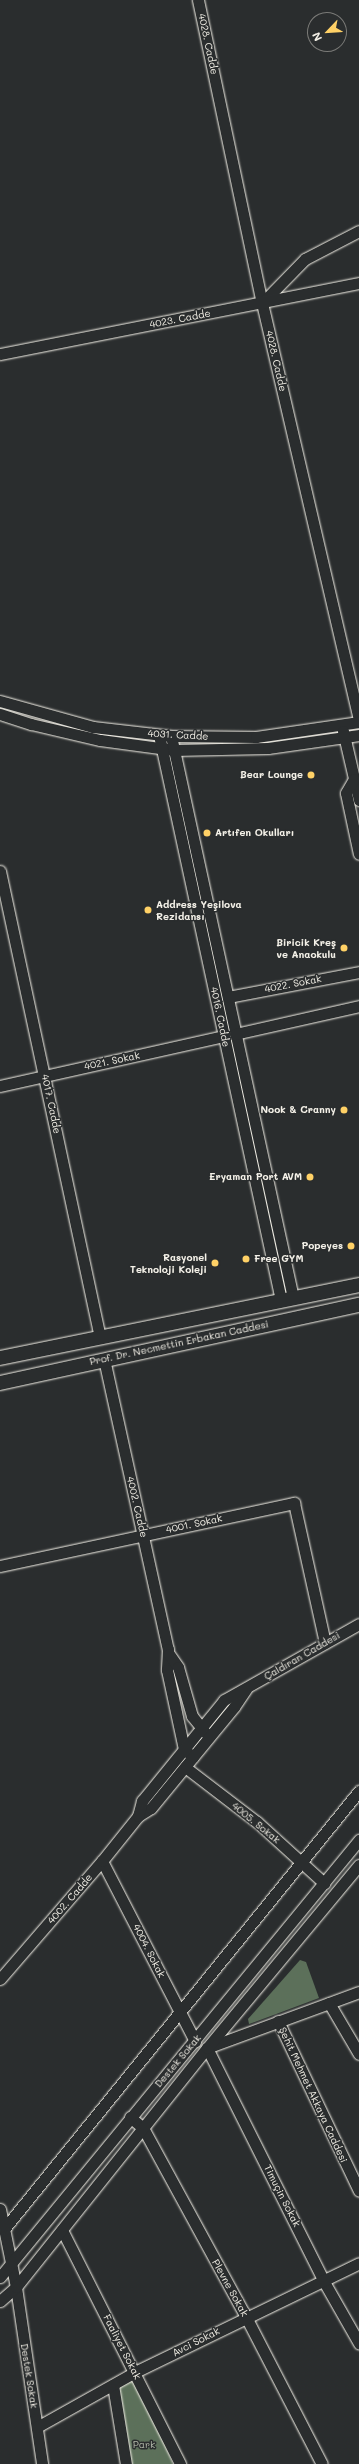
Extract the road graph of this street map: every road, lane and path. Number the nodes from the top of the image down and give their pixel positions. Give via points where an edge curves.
1 (198, 0) edge
2 (359, 231) edge
3 (359, 283) edge
4 (262, 303) junction
5 (0, 354) edge
6 (0, 702) edge
7 (0, 714) edge
8 (359, 721) edge
9 (342, 725) junction
10 (159, 734) junction
11 (359, 734) edge
12 (171, 736) junction
13 (345, 737) junction
14 (162, 749) junction
15 (174, 750) junction
16 (354, 780) junction
17 (359, 800) edge
18 (359, 854) edge
19 (0, 871) edge
20 (359, 972) edge
21 (228, 997) junction
22 (359, 1006) edge
23 (235, 1034) junction
24 (224, 1036) junction
25 (45, 1075) junction
26 (0, 1086) edge
27 (359, 1285) edge
28 (287, 1299) junction
29 (359, 1305) edge
30 (100, 1337) junction
31 (0, 1358) edge
32 (104, 1359) junction
33 (0, 1383) edge
34 (143, 1534) junction
35 (0, 1566) edge
36 (359, 1624) edge
37 (325, 1643) junction
38 (169, 1654) junction
39 (246, 1689) junction
40 (200, 1729) junction
41 (210, 1737) junction
42 (184, 1749) junction
43 (193, 1757) junction
44 (185, 1767) junction
45 (359, 1791) edge
46 (138, 1816) junction
47 (359, 1840) edge
48 (102, 1862) junction
49 (302, 1862) junction
50 (359, 1865) edge
51 (324, 1883) junction
52 (0, 1979) edge
53 (359, 1992) edge
54 (329, 2003) junction
55 (180, 2011) junction
56 (278, 2021) junction
57 (195, 2041) junction
58 (207, 2048) junction
59 (359, 2054) edge
60 (130, 2117) junction
61 (143, 2128) junction
62 (359, 2191) edge
63 (0, 2209) edge
64 (4, 2230) junction
65 (62, 2230) junction
66 (359, 2263) edge
67 (12, 2265) junction
68 (0, 2278) edge
69 (323, 2280) junction
70 (16, 2287) junction
71 (0, 2301) edge
72 (246, 2317) junction
73 (359, 2343) edge
74 (135, 2372) junction
75 (113, 2385) junction
76 (37, 2427) junction
77 (42, 2464) edge
78 (126, 2464) edge
79 (180, 2464) edge
80 (322, 2464) edge

1 - 4 street, 4028. Cadde
2 - 4 street via 305,259
3 - 4 street, 4023. Cadde
4 - 5 street, 4023. Cadde
4 - 8 street, 4028. Cadde
6 - 10 street, 4031. Cadde via 93,727
7 - 14 street, 4031. Cadde via 65,733
8 - 9 street, 4031. Cadde
9 - 12 street, 4031. Cadde via 256,737
9 - 13 street
10 - 12 street, 4031. Cadde
10 - 14 street, 4016. Cadde
11 - 13 street, 4031. Cadde
12 - 15 street, 4016. Cadde
13 - 15 street, 4031. Cadde via 268,748
13 - 16 street
14 - 15 street, 4031. Cadde
14 - 24 street, 4016. Cadde
15 - 21 street, 4016. Cadde
16 - 17 street
16 - 18 street via 346,794
19 - 25 street, 4017. Cadde
20 - 21 street, 4022. Sokak
21 - 23 street, 4016. Cadde
22 - 23 street
23 - 28 street, 4016. Cadde
24 - 25 street, 4021. Sokak
24 - 28 street, 4016. Cadde
25 - 26 street, 4021. Sokak
25 - 30 street, 4017. Cadde
27 - 28 main road, Prof. Dr. Necmettin Erbakan Caddesi
28 - 30 main road, Prof. Dr. Necmettin Erbakan Caddesi
29 - 32 main road, Prof. Dr. Necmettin Erbakan Caddesi
30 - 31 main road, Prof. Dr. Necmettin Erbakan Caddesi
32 - 33 main road, Prof. Dr. Necmettin Erbakan Caddesi
32 - 34 street, 4002. Cadde
34 - 35 street, 4001. Sokak
34 - 37 street, 4001. Sokak via 294,1503
34 - 38 street, 4002. Cadde
36 - 37 street, Çaldıran Caddesi
37 - 39 street, Çaldıran Caddesi
38 - 40 street, 4002. Cadde via 178,1667 187,1704
38 - 42 street, 4002. Cadde via 167,1670
39 - 40 street, Çaldıran Caddesi via 224,1700
39 - 41 street, Çaldıran Caddesi
40 - 41 street, 4002. Cadde
40 - 42 street, 4002. Cadde
41 - 43 street, 4002. Cadde
42 - 43 street
42 - 46 street, 4002. Cadde via 142,1802
43 - 44 street, 4002. Cadde
44 - 46 street, 4002. Cadde via 151,1808
44 - 49 street, 4005. Sokak via 257,1822
45 - 49 street
46 - 48 street, 4002. Cadde
47 - 51 street, Destek Sokak
48 - 52 street, 4002. Cadde
48 - 55 street, 4004. Sokak
49 - 51 street, 4005. Sokak
49 - 55 street
50 - 58 street, Destek Sokak
51 - 57 street, Destek Sokak
53 - 54 street
54 - 56 street
54 - 59 street
55 - 57 street, 4004. Sokak
55 - 64 street
56 - 58 street
56 - 62 street, Şehit Mehmet Akkaya Caddesi
57 - 60 street, Destek Sokak
58 - 61 street, Destek Sokak
58 - 69 street, Timuçin Sokak
60 - 61 street, Plevne Sokak
60 - 67 street, Destek Sokak
61 - 65 street, Destek Sokak
61 - 72 street, Plevne Sokak
63 - 64 street
64 - 67 street
65 - 70 street, Destek Sokak
65 - 74 street, Faaliyet Sokak
66 - 69 street, Avci Sokak
67 - 68 street
67 - 70 street, Destek Sokak
69 - 72 street, Avci Sokak
69 - 73 street, Timuçin Sokak
70 - 71 street
70 - 76 street, Destek Sokak
72 - 74 street, Avci Sokak
72 - 80 street, Plevne Sokak
74 - 75 street, Avci Sokak
74 - 79 street, Faaliyet Sokak
75 - 76 street, Avci Sokak
75 - 78 street
76 - 77 street, Destek Sokak

